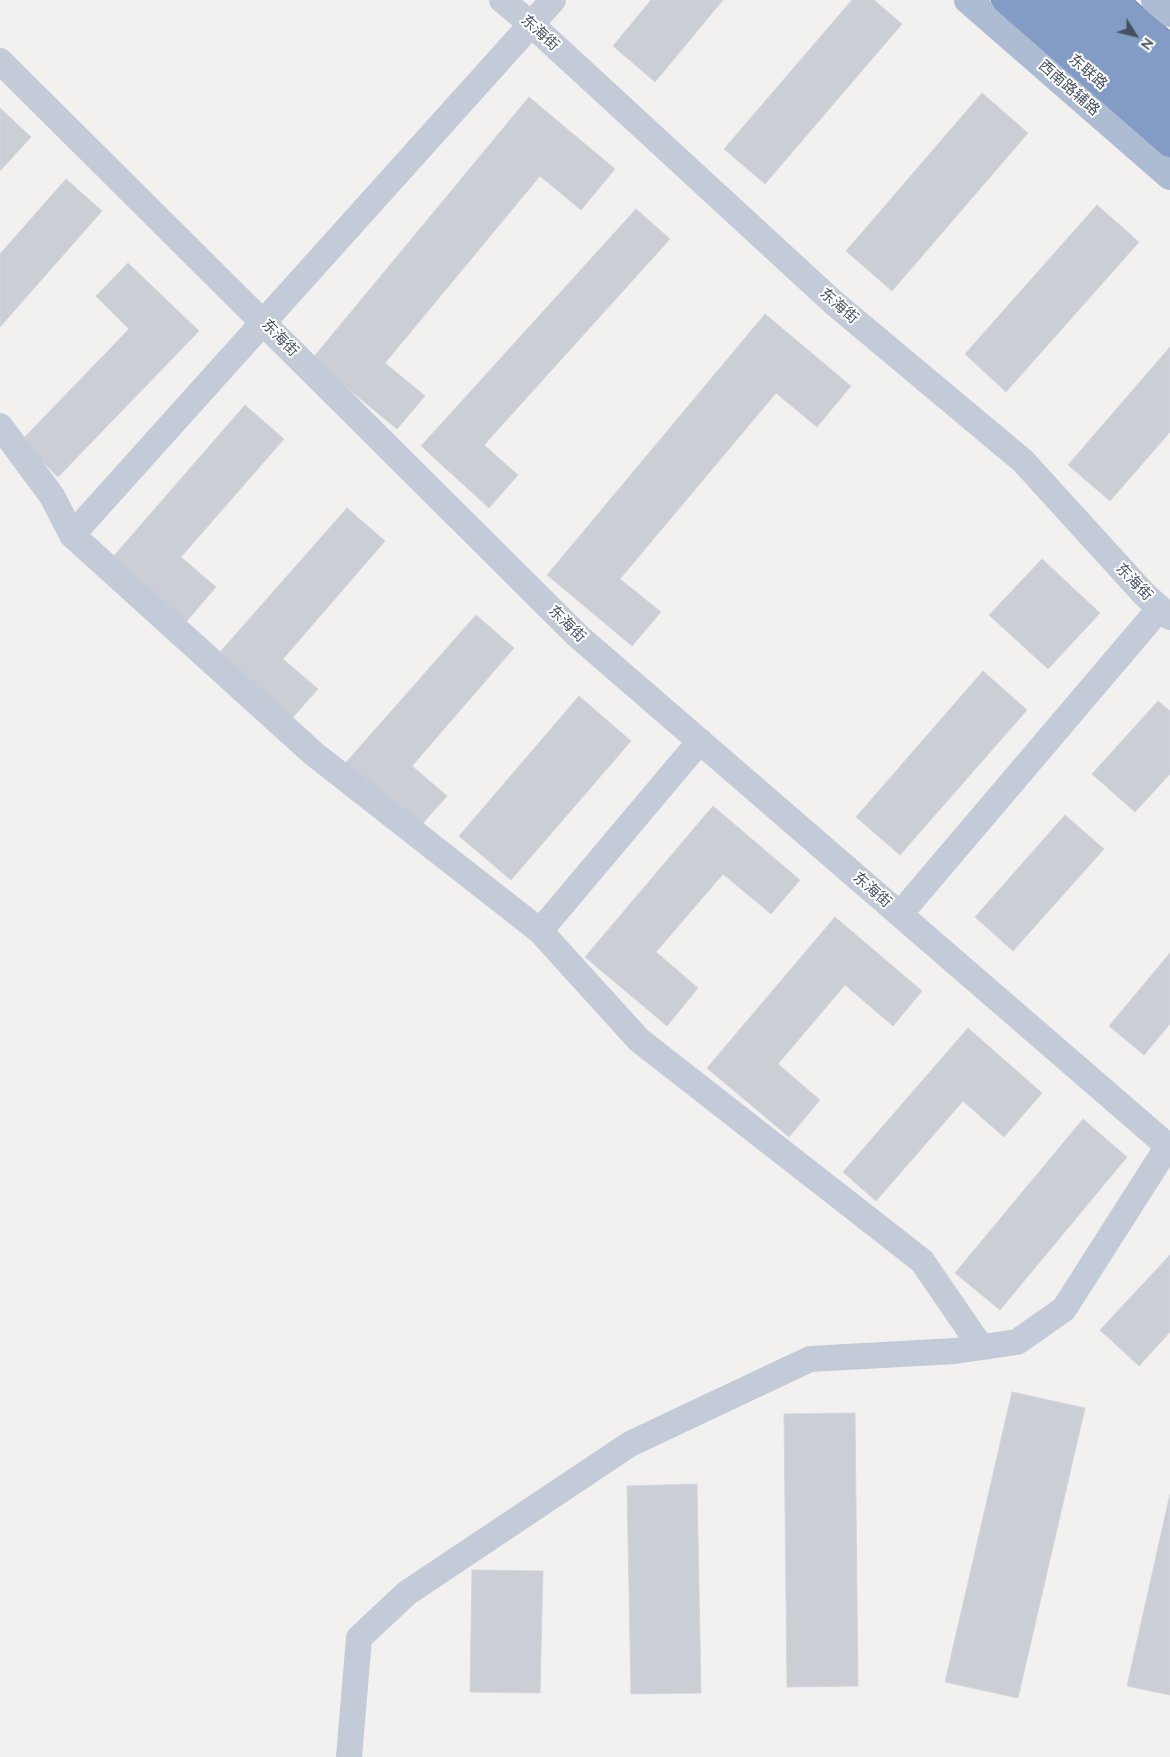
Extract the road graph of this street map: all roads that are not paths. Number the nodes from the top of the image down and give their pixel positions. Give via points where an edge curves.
1 (502, 0) edge
2 (552, 0) edge
3 (968, 0) edge
4 (1006, 0) edge
5 (1041, 0) edge
6 (1076, 0) edge
7 (1112, 0) edge
8 (1155, 0) edge
9 (1170, 13) edge
10 (531, 24) junction
11 (1170, 50) edge
12 (0, 61) edge
13 (1170, 82) edge
14 (1170, 112) edge
15 (1170, 143) edge
16 (1170, 176) edge
17 (263, 322) junction
18 (0, 426) edge
19 (72, 535) junction
20 (1165, 613) edge
21 (700, 741) junction
22 (900, 914) junction
23 (540, 932) junction
24 (1169, 1147) edge
25 (981, 1347) junction
26 (349, 1757) edge

1 - 10 street, 东海街
2 - 10 street
3 - 16 main road, 西南路辅路
4 - 15 highway, 东联路
5 - 14 highway
6 - 13 highway
7 - 11 highway
8 - 9 main road
10 - 17 street
10 - 20 street, 东海街 via 834,303 1023,461
12 - 17 street, 东海街
17 - 19 street
17 - 21 street, 东海街 via 578,636
18 - 19 street via 52,496
19 - 23 street via 314,754
20 - 22 street
21 - 22 street, 东海街
21 - 23 street
22 - 24 street, 东海街
23 - 25 street via 639,1040 922,1261
24 - 25 street via 1064,1309 1017,1342
25 - 26 street via 810,1359 630,1444 407,1593 359,1638

